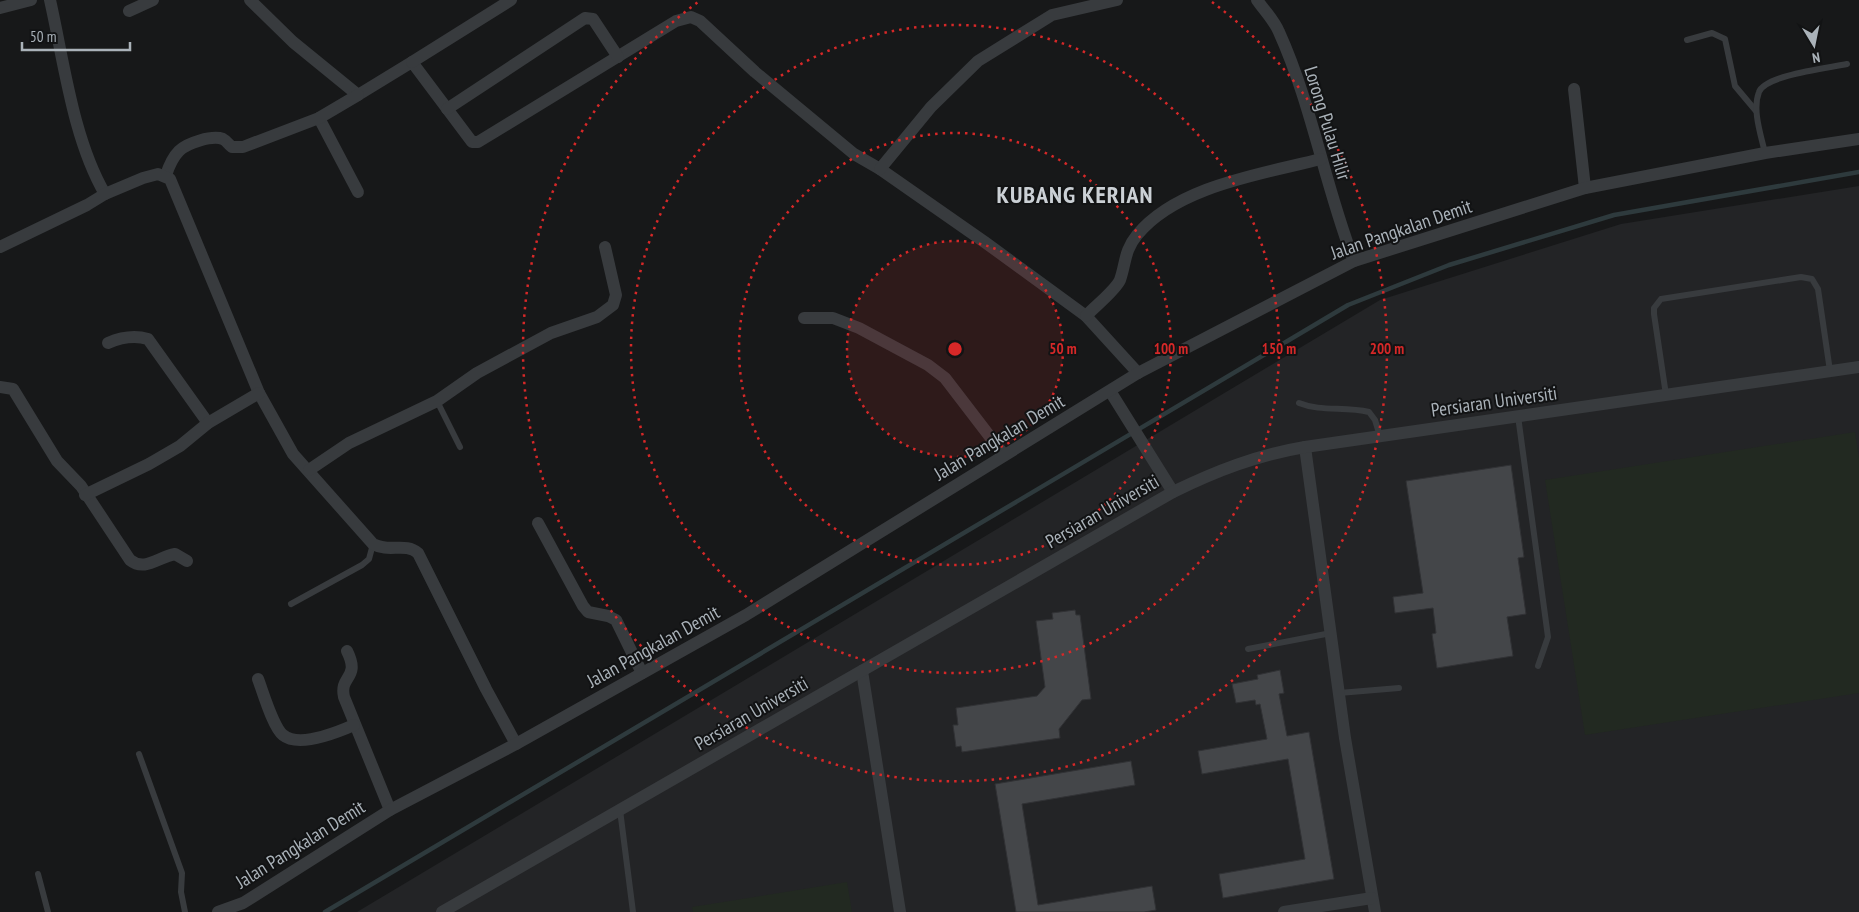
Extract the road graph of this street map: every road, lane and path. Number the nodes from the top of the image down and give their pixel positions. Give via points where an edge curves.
1 (31, 0) edge
2 (50, 0) edge
3 (153, 0) edge
4 (250, 0) edge
5 (511, 0) edge
6 (1117, 0) edge
7 (1257, 0) edge
8 (0, 8) edge
9 (129, 11) dead end
10 (1687, 40) dead end
11 (618, 57) junction
12 (412, 62) junction
13 (1847, 64) dead end
14 (1574, 89) dead end
15 (358, 94) junction
16 (447, 109) junction
17 (1756, 111) junction
18 (319, 118) junction
19 (1859, 139) edge
20 (1765, 154) junction
21 (1321, 159) junction
22 (880, 169) junction
23 (166, 176) junction
24 (1585, 188) junction
25 (358, 192) dead end
26 (105, 194) junction
27 (0, 247) edge
28 (605, 247) dead end
29 (1354, 261) junction
30 (1086, 316) junction
31 (804, 318) dead end
32 (108, 343) dead end
33 (1859, 367) edge
34 (1830, 371) junction
35 (1138, 373) junction
36 (0, 387) edge
37 (1110, 391) junction
38 (258, 393) junction
39 (1666, 395) junction
40 (436, 401) junction
41 (1299, 402) dead end
42 (1518, 416) junction
43 (208, 423) junction
44 (1380, 436) junction
45 (460, 447) dead end
46 (1305, 447) junction
47 (1004, 455) junction
48 (309, 470) junction
49 (1173, 492) junction
50 (85, 494) junction
51 (538, 523) dead end
52 (373, 544) junction
53 (187, 562) dead end
54 (291, 604) dead end
55 (1330, 633) junction
56 (1248, 649) dead end
57 (347, 651) dead end
58 (1538, 666) dead end
59 (862, 671) junction
60 (642, 673) junction
61 (258, 679) dead end
62 (1399, 688) dead end
63 (1339, 693) junction
64 (354, 725) junction
65 (516, 744) junction
66 (139, 754) dead end
67 (390, 810) junction
68 (620, 810) junction
69 (38, 874) dead end
70 (1372, 898) junction
71 (48, 912) edge
72 (185, 912) edge
73 (218, 912) edge
74 (442, 912) edge
75 (633, 912) edge
76 (900, 912) edge
77 (1284, 912) edge
78 (1375, 912) edge

1 - 8 street
2 - 26 street via 75,115 95,178
3 - 9 street
4 - 15 street via 293,42
5 - 12 street
6 - 22 street via 1052,15 978,61 931,107
7 - 21 street, Lorong Pulau Hilir via 1278,30 1308,112
10 - 17 lane via 1712,33 1725,39 1735,86
11 - 16 street via 478,142 472,142
11 - 16 street via 592,19 585,18
11 - 22 street via 676,21 691,17 700,21 854,154
12 - 15 street
12 - 16 street
13 - 17 lane via 1795,74 1763,85 1758,92
14 - 24 street
15 - 18 street
17 - 20 lane
18 - 23 street via 243,147 232,147 217,138 200,141 180,150 170,162
18 - 25 street
19 - 20 street, Jalan Pangkalan Demit
20 - 24 street, Jalan Pangkalan Demit
21 - 29 street, Lorong Pulau Hilir
21 - 30 street via 1196,193 1156,215 1125,252 1119,281
22 - 30 street
23 - 26 street via 158,174 143,178
23 - 38 street via 193,230
24 - 29 street, Jalan Pangkalan Demit
26 - 27 street via 87,206
28 - 40 street via 616,286 612,305 597,317 551,333 478,373
29 - 35 street, Jalan Pangkalan Demit
30 - 35 street
31 - 47 street via 842,321 928,365 945,378
32 - 43 street via 138,336 148,339
33 - 34 street, Persiaran Universiti
34 - 39 street, Persiaran Universiti
34 - 39 lane via 1818,289 1812,279 1801,277 1666,297 1656,303 1654,314
35 - 37 street, Jalan Pangkalan Demit
36 - 50 street via 14,389 57,460
37 - 47 street, Jalan Pangkalan Demit
37 - 49 street
38 - 43 street
38 - 48 street via 293,454
39 - 42 street, Persiaran Universiti
40 - 45 lane
40 - 48 street via 349,443
41 - 44 lane via 1310,407 1344,407 1369,412 1373,414
42 - 44 street, Persiaran Universiti
42 - 58 lane via 1548,637
43 - 50 street via 180,446 149,464
44 - 46 street, Persiaran Universiti
46 - 49 street, Persiaran Universiti via 1233,465
46 - 55 street
47 - 60 street, Jalan Pangkalan Demit via 746,615
48 - 52 street
49 - 59 street, Persiaran Universiti
50 - 53 street via 137,566 175,554
51 - 60 street via 583,606 588,612 616,620
52 - 54 lane via 368,559 362,565
52 - 65 street via 389,550 409,547 418,553
55 - 56 lane
55 - 63 street
57 - 64 street via 353,671 342,692
59 - 68 street, Persiaran Universiti
59 - 76 street
60 - 65 street, Jalan Pangkalan Demit
61 - 64 street via 285,737 302,740 329,736
62 - 63 lane
63 - 70 street
64 - 67 street
65 - 67 street, Jalan Pangkalan Demit
66 - 72 lane via 182,873 180,892
67 - 73 street, Jalan Pangkalan Demit via 243,903
68 - 74 street, Persiaran Universiti
68 - 75 lane
69 - 71 lane
70 - 77 street
70 - 78 street

